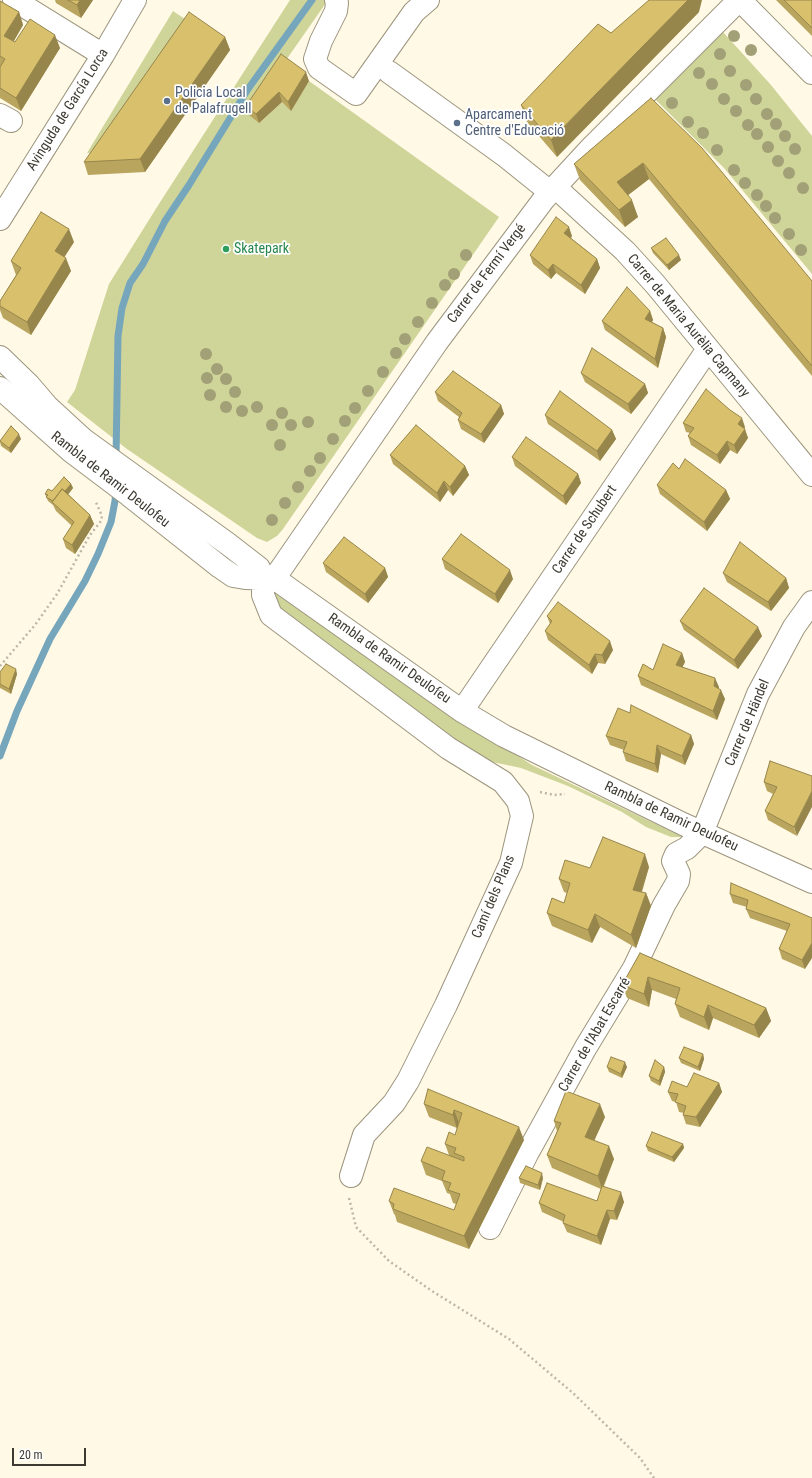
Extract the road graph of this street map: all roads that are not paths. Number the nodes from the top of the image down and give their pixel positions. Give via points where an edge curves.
1 (14, 0) edge
2 (135, 0) edge
3 (336, 0) edge
4 (428, 0) edge
5 (740, 0) edge
6 (103, 55) junction
7 (388, 72) dead end
8 (812, 73) edge
9 (643, 96) junction
10 (659, 112) edge
11 (552, 189) junction
12 (0, 219) edge
13 (708, 349) junction
14 (0, 357) edge
15 (0, 388) edge
16 (812, 475) edge
17 (265, 575) junction
18 (812, 602) edge
19 (462, 711) junction
20 (695, 839) junction
21 (812, 882) edge
22 (351, 1176) road end
23 (490, 1228) dead end

1 - 6 street
2 - 6 street, Avinguda de García Lorca
3 - 4 street via 336,11 315,59 319,68 356,94 414,12
5 - 8 street
5 - 9 street, Carrer de Fermí Vergé
6 - 12 street, Avinguda de García Lorca
7 - 11 street, Carrer de Maria Aurèlia Capmany
9 - 10 street
9 - 11 street, Carrer de Fermí Vergé
11 - 13 street, Carrer de Maria Aurèlia Capmany via 625,251
11 - 17 street, Carrer de Fermí Vergé
13 - 16 street, Carrer de Maria Aurèlia Capmany
13 - 19 street, Carrer de Schubert
14 - 17 street, Rambla de Ramir Deulofeu via 84,440 228,544
15 - 17 street, Rambla de Ramir Deulofeu via 61,443 220,567 233,576
17 - 19 street, Rambla de Ramir Deulofeu via 299,596
17 - 22 street, Camí dels Plans via 264,595 271,615 448,748 503,782 518,801 522,816 511,863 446,1005 408,1081 394,1103 364,1135
18 - 20 street, Carrer de Händel via 794,627 758,694
19 - 20 street, Rambla de Ramir Deulofeu
20 - 21 street, Rambla de Ramir Deulofeu
20 - 23 street, Carrer de l'Abat Escarré via 676,854 673,861 678,880 634,968 582,1054

